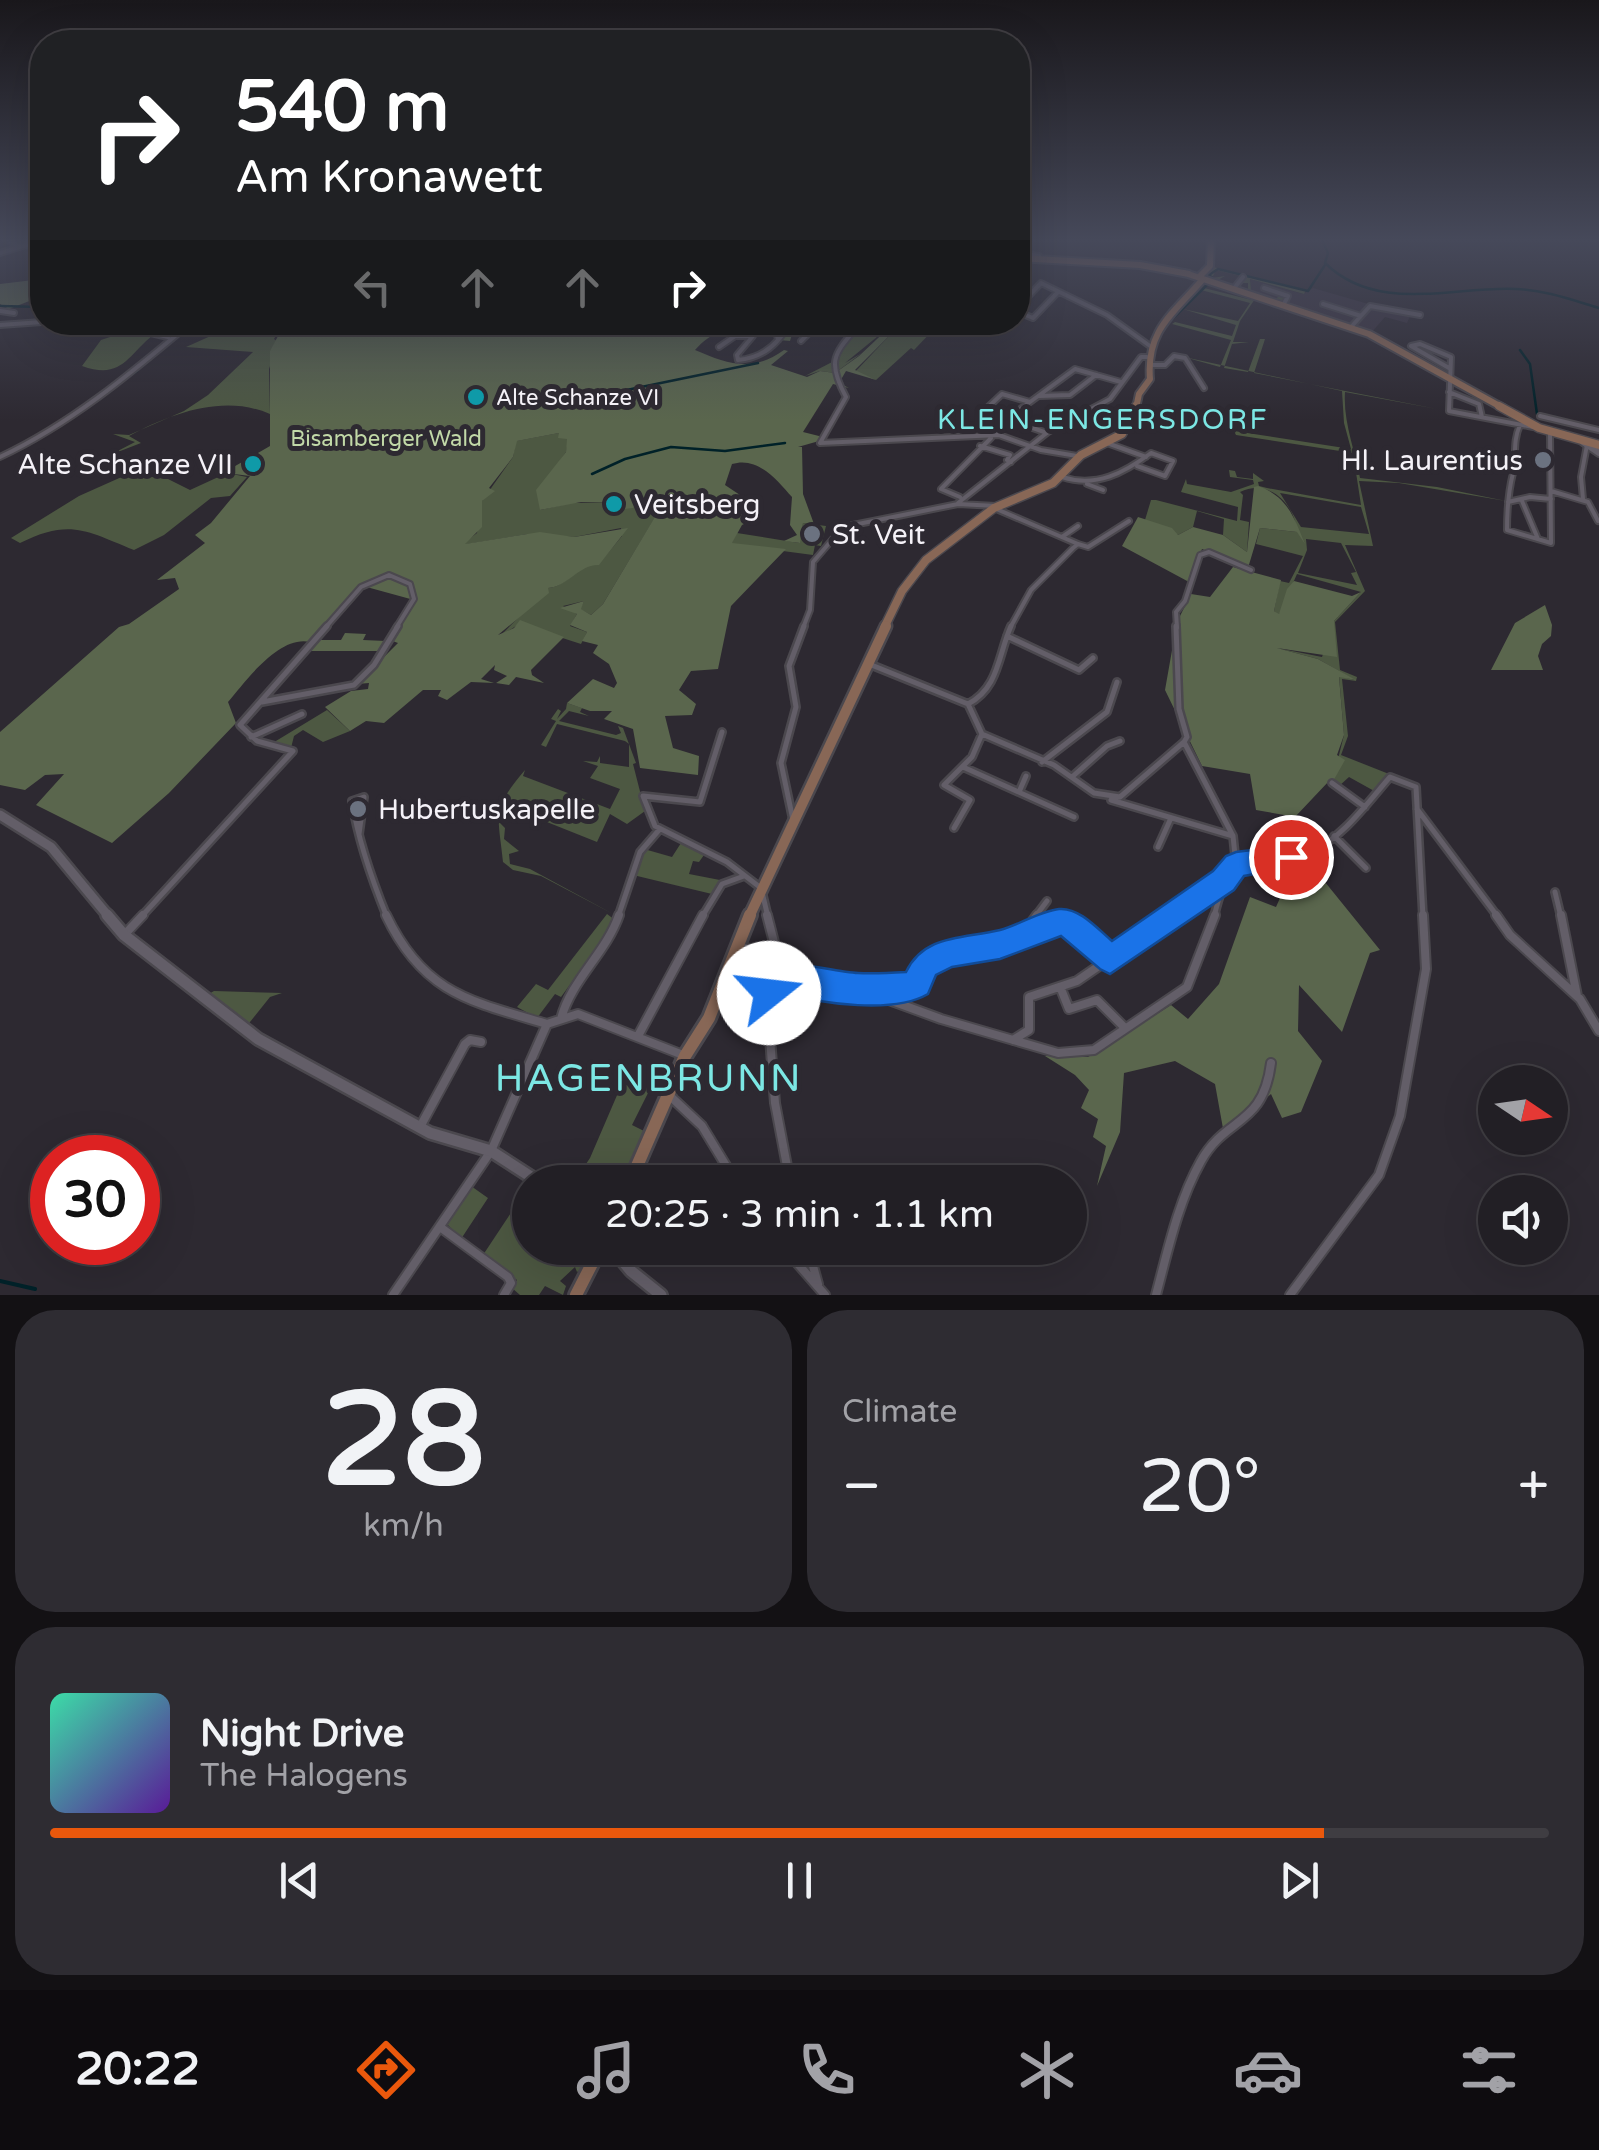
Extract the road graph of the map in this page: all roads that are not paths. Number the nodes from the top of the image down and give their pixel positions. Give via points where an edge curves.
1 (1050, 300) edge
2 (1076, 300) edge
3 (1182, 300) edge
4 (1274, 300) edge
5 (1286, 300) edge
6 (1284, 304) junction
7 (1324, 304) dead end
8 (0, 313) edge
9 (14, 313) dead end
10 (1420, 314) dead end
11 (1030, 316) edge
12 (1361, 316) junction
13 (30, 323) edge
14 (0, 325) edge
15 (1351, 327) junction
16 (158, 335) edge
17 (174, 335) edge
18 (777, 335) edge
19 (782, 335) edge
20 (807, 335) edge
21 (852, 335) edge
22 (170, 338) junction
23 (801, 341) dead end
24 (778, 342) junction
25 (1150, 346) junction
26 (719, 347) dead end
27 (1148, 361) junction
28 (1448, 372) junction
29 (1096, 375) junction
30 (1121, 382) junction
31 (1204, 388) dead end
32 (1448, 392) junction
33 (1039, 396) junction
34 (1030, 402) junction
35 (1088, 410) junction
36 (1482, 417) junction
37 (1007, 419) junction
38 (1520, 425) junction
39 (1128, 426) junction
40 (1544, 430) junction
41 (1599, 430) edge
42 (1046, 433) junction
43 (995, 435) junction
44 (1579, 440) junction
45 (1106, 443) junction
46 (1599, 445) edge
47 (980, 446) junction
48 (1031, 446) junction
49 (1158, 446) dead end
50 (1588, 446) junction
51 (1599, 453) edge
52 (1149, 455) junction
53 (1078, 457) junction
54 (0, 458) edge
55 (1012, 462) junction
56 (1137, 466) junction
57 (1062, 477) junction
58 (1100, 479) junction
59 (1072, 482) junction
60 (1108, 484) dead end
61 (1103, 490) dead end
62 (1550, 491) junction
63 (1551, 499) junction
64 (1583, 499) junction
65 (959, 500) junction
66 (1522, 501) junction
67 (1508, 502) junction
68 (995, 507) junction
69 (1128, 522) dead end
70 (1598, 522) edge
71 (1078, 526) dead end
72 (1062, 537) junction
73 (1538, 540) junction
74 (1078, 544) junction
75 (1251, 570) dead end
76 (1008, 636) junction
77 (1094, 658) dead end
78 (866, 662) junction
79 (1118, 682) dead end
80 (262, 702) junction
81 (968, 704) junction
82 (302, 714) dead end
83 (722, 732) dead end
84 (982, 734) junction
85 (251, 737) junction
86 (1120, 741) dead end
87 (1184, 742) junction
88 (1042, 762) junction
89 (963, 767) junction
90 (1026, 776) dead end
91 (1072, 777) junction
92 (1332, 784) dead end
93 (1018, 792) junction
94 (1103, 796) junction
95 (1365, 807) junction
96 (0, 815) edge
97 (1074, 817) dead end
98 (1171, 818) junction
99 (1421, 818) junction
100 (793, 820) junction
101 (1304, 827) dead end
102 (954, 828) dead end
103 (660, 829) junction
104 (359, 834) junction
105 (1233, 836) junction
106 (1334, 836) junction
107 (1323, 844) junction
108 (1158, 847) dead end
109 (1236, 865) junction
110 (1366, 868) dead end
111 (744, 876) junction
112 (1219, 882) junction
113 (761, 888) junction
114 (1555, 892) dead end
115 (1047, 901) dead end
116 (124, 935) junction
117 (1021, 936) junction
118 (737, 946) junction
119 (777, 954) junction
120 (1110, 959) junction
121 (774, 974) junction
122 (859, 989) junction
123 (1061, 989) junction
124 (1577, 996) junction
125 (561, 1019) junction
126 (548, 1024) junction
127 (1124, 1027) junction
128 (1599, 1030) edge
129 (637, 1038) junction
130 (1013, 1040) junction
131 (481, 1042) dead end
132 (686, 1056) junction
133 (1270, 1063) dead end
134 (670, 1096) junction
135 (420, 1128) junction
136 (491, 1151) junction
137 (513, 1165) edge
138 (638, 1165) edge
139 (726, 1165) edge
140 (787, 1165) edge
141 (440, 1227) junction
142 (591, 1265) edge
143 (626, 1265) edge
144 (799, 1265) edge
145 (814, 1265) edge
146 (822, 1291) edge
147 (393, 1295) edge
148 (504, 1295) edge
149 (576, 1295) edge
150 (662, 1295) edge
151 (1156, 1295) edge
152 (1290, 1295) edge

1 - 11 street
2 - 25 street
3 - 25 main road
4 - 6 main road
5 - 6 street
6 - 15 main road
7 - 12 street
8 - 9 street
10 - 12 street via 1370,306
12 - 15 street
13 - 14 street
15 - 28 main road
16 - 22 street
17 - 22 street
18 - 24 street
19 - 24 street
20 - 23 street
21 - 43 street via 834,360 835,382 846,397 820,443
22 - 54 street via 109,392
24 - 26 street via 743,360 737,356 753,336 735,336
25 - 27 main road
27 - 30 street via 1142,357
27 - 31 street via 1163,366 1173,356 1183,358
27 - 39 main road via 1149,380
28 - 28 street via 1451,357 1411,346
28 - 32 street
28 - 40 main road
29 - 30 street
29 - 33 street via 1080,392 1058,400
29 - 33 street via 1075,369
30 - 35 street via 1110,399
32 - 36 street via 1479,404
32 - 36 street via 1448,412
33 - 34 street
34 - 37 street
34 - 37 street via 1001,394 986,407
35 - 39 street
35 - 42 street
36 - 38 street
37 - 42 street
37 - 43 street
38 - 40 street
38 - 67 street via 1512,443
39 - 45 main road
40 - 41 street via 1540,416
40 - 44 main road
40 - 62 street
42 - 48 street
43 - 47 street
43 - 48 street
44 - 46 main road
44 - 50 street
45 - 52 street
45 - 53 main road
47 - 55 street
47 - 65 street via 941,488
48 - 53 street
48 - 55 street
49 - 52 street
50 - 51 street
50 - 64 street
52 - 56 street
52 - 56 street via 1173,460 1167,475
53 - 57 main road
55 - 65 street
56 - 58 street
57 - 59 street
57 - 68 main road
58 - 59 street
58 - 60 street
59 - 61 street
62 - 63 street
62 - 64 street
63 - 66 street
63 - 73 street via 1551,543
64 - 70 street
65 - 68 street
65 - 100 street via 887,522 842,527 813,562 810,610 789,666 796,707 781,763
66 - 67 street
66 - 73 street
67 - 73 street via 1507,530
68 - 72 street
68 - 78 main road via 920,567
69 - 74 street via 1088,547
71 - 72 street
72 - 74 street
74 - 76 street via 1032,589
75 - 87 street via 1202,554 1176,612
76 - 77 street via 1078,670
76 - 81 street via 992,684
78 - 81 street
78 - 100 main road
79 - 88 street via 1107,712
80 - 80 street via 362,587 390,575 410,584 414,599 354,685
80 - 85 street via 240,725
81 - 84 street
82 - 85 street
83 - 103 street via 700,802 643,796
84 - 88 street
84 - 89 street
85 - 116 street via 292,750
86 - 91 street
87 - 94 street via 1120,797
87 - 105 street
88 - 91 street
89 - 93 street
89 - 102 street via 944,785 970,800
90 - 93 street
91 - 94 street
92 - 95 street
93 - 97 street
94 - 98 street
95 - 99 street via 1390,777 1416,786
95 - 106 street
96 - 116 street via 51,847
98 - 105 street
98 - 108 street
99 - 124 street via 1514,940
99 - 152 street via 1426,977 1400,1116 1376,1181
100 - 113 main road
101 - 107 street
103 - 111 street
103 - 125 street via 644,846 611,935
104 - 104 street via 366,799 364,797 352,801
104 - 126 street via 374,885 417,968 484,1003
105 - 109 street
106 - 107 street
106 - 110 street
107 - 109 street via 1302,856
109 - 112 street
111 - 113 street
111 - 129 street via 714,894
112 - 120 street
112 - 127 street via 1211,930 1187,987
113 - 118 main road
113 - 119 street
114 - 124 street
115 - 117 street
116 - 135 street via 258,1039
117 - 120 street via 1066,923
117 - 122 street via 940,956 910,988
118 - 119 street
118 - 132 main road
119 - 121 street
120 - 123 street
121 - 122 street
121 - 140 street via 768,1012 774,1103
122 - 130 street
123 - 127 street via 1069,1009 1098,1000
123 - 130 street via 1029,997 1030,1030
124 - 128 street
125 - 126 street
125 - 129 street via 578,1014
126 - 136 street
127 - 130 street via 1094,1050 1076,1054
129 - 132 street
131 - 135 street via 464,1044
132 - 134 main road
133 - 151 street via 1270,1083 1256,1108 1203,1156 1173,1229
134 - 138 main road
134 - 139 street via 702,1126
135 - 136 street
136 - 137 street
136 - 141 street
141 - 147 street
141 - 148 street via 508,1277
142 - 149 main road
143 - 150 street
144 - 146 street
145 - 146 street

